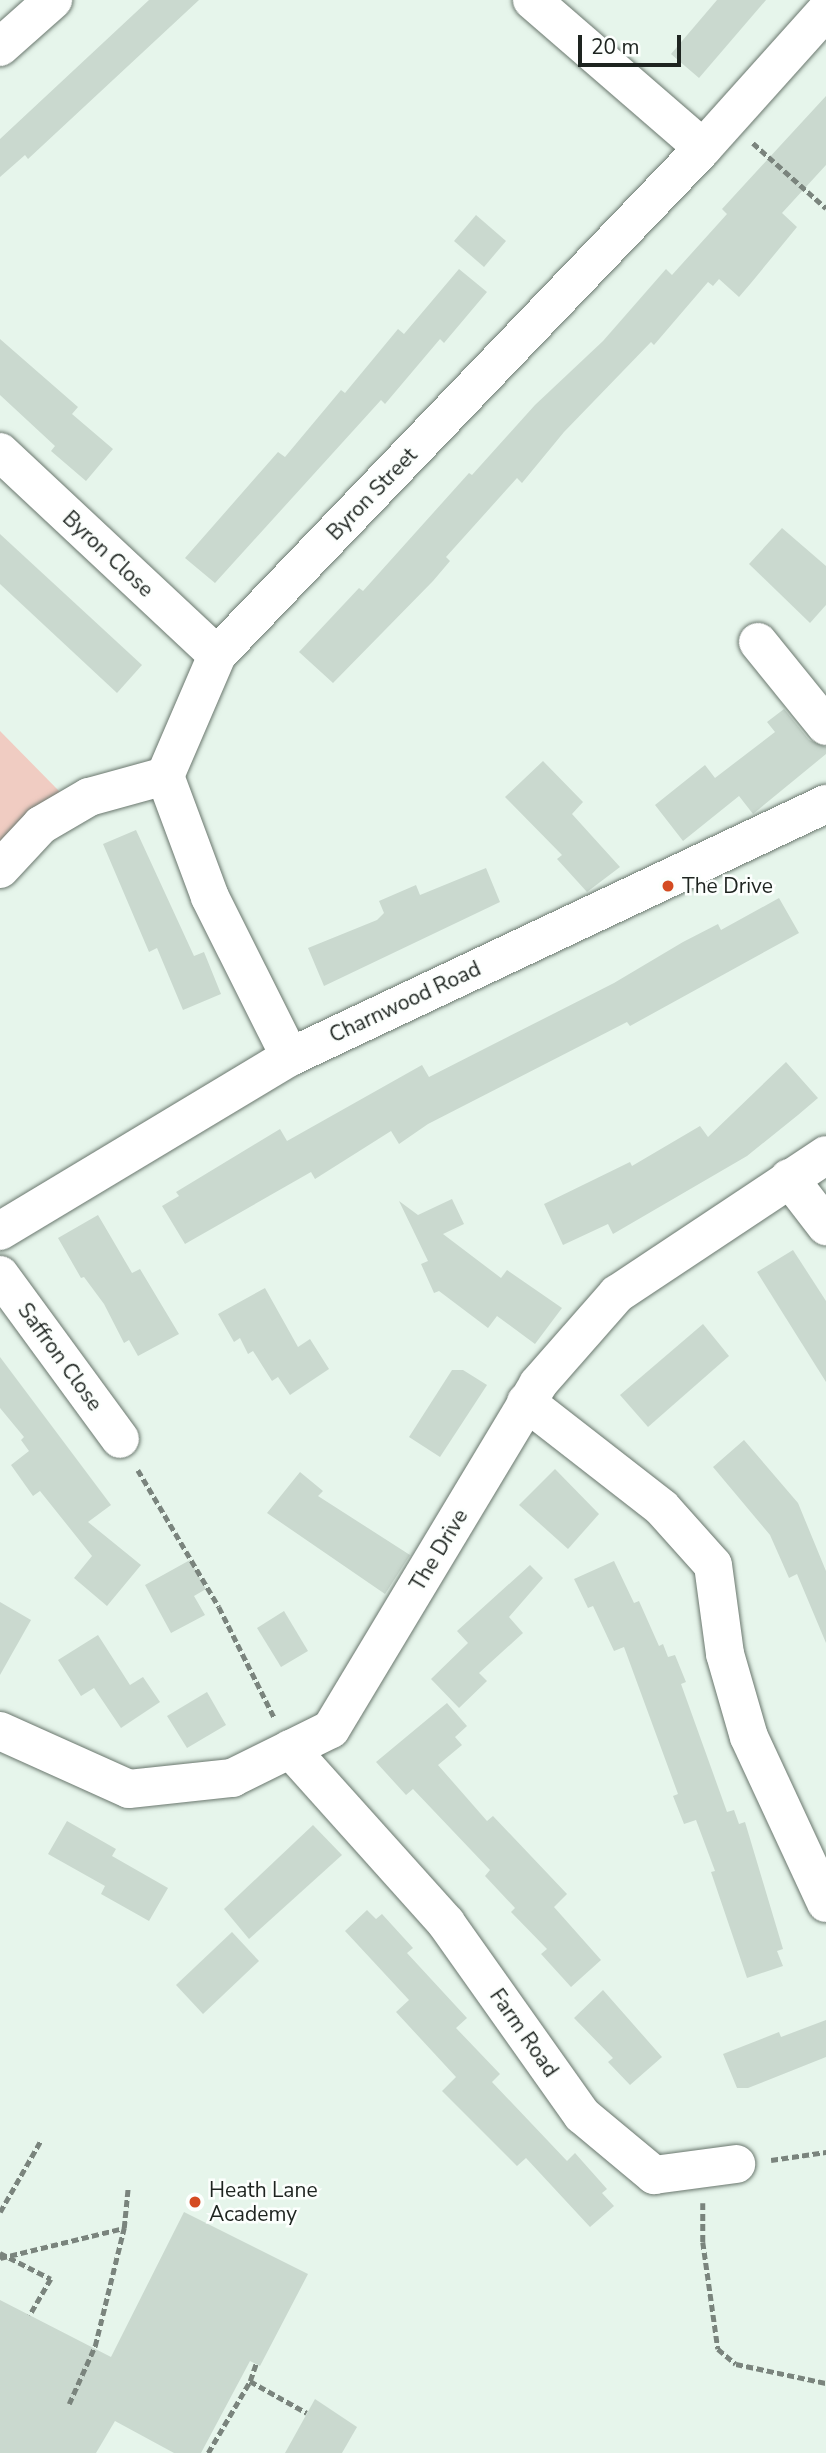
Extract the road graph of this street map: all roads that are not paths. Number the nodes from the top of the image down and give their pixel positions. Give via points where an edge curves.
1 (53, 0) edge
2 (532, 0) edge
3 (826, 10) edge
4 (0, 47) edge
5 (716, 134) junction
6 (0, 452) edge
7 (758, 642) dead end
8 (217, 655) junction
9 (826, 726) edge
10 (165, 776) junction
11 (826, 804) edge
12 (0, 869) edge
13 (290, 1057) junction
14 (826, 1155) edge
15 (789, 1178) junction
16 (826, 1226) edge
17 (0, 1231) edge
18 (0, 1275) edge
19 (526, 1402) junction
20 (120, 1439) road end
21 (0, 1731) edge
22 (290, 1749) junction
23 (826, 1903) edge
24 (719, 2168) road end

1 - 4 street
2 - 5 street
3 - 5 street, Byron Street
5 - 8 street, Byron Street
6 - 8 street, Byron Close
7 - 9 street
8 - 10 street, Byron Street
10 - 12 street via 89,797 40,825
10 - 13 street via 210,897
11 - 13 street, Charnwood Road
13 - 17 street, Charnwood Road
14 - 15 street, The Drive
15 - 16 street
15 - 19 street, The Drive via 617,1294
18 - 20 street, Saffron Close
19 - 22 street, The Drive via 331,1729
19 - 23 street via 662,1508 713,1565 725,1654 748,1737
21 - 22 street, The Drive via 129,1789 232,1778
22 - 24 street, Farm Road via 446,1923 582,2115 654,2175

